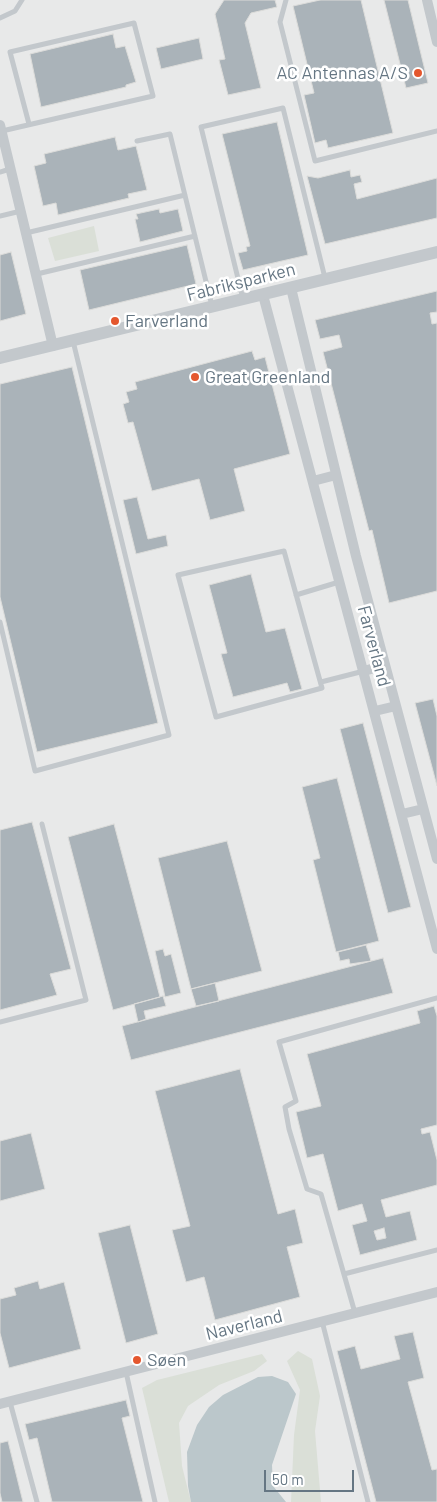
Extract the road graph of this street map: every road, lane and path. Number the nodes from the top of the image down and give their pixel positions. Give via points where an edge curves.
1 (22, 0) edge
2 (286, 0) edge
3 (427, 0) edge
4 (0, 18) edge
5 (437, 42) edge
6 (29, 124) junction
7 (1, 128) edge
8 (437, 132) edge
9 (137, 141) dead end
10 (11, 169) junction
11 (0, 172) edge
12 (185, 195) junction
13 (21, 211) junction
14 (0, 216) edge
15 (26, 233) junction
16 (195, 236) junction
17 (437, 252) edge
18 (37, 274) junction
19 (325, 280) junction
20 (291, 288) junction
21 (263, 295) junction
22 (243, 300) junction
23 (212, 306) junction
24 (73, 341) junction
25 (53, 346) junction
26 (0, 358) edge
27 (336, 476) junction
28 (313, 481) junction
29 (340, 582) junction
30 (296, 594) junction
31 (0, 622) edge
32 (385, 665) junction
33 (364, 671) junction
34 (321, 682) junction
35 (396, 706) junction
36 (375, 711) junction
37 (423, 808) junction
38 (402, 814) junction
39 (42, 824) dead end
40 (437, 859) edge
41 (437, 949) edge
42 (437, 998) edge
43 (0, 1022) edge
44 (437, 1250) edge
45 (344, 1274) junction
46 (437, 1292) edge
47 (355, 1313) junction
48 (322, 1321) junction
49 (126, 1372) junction
50 (5, 1402) edge
51 (37, 1502) edge
52 (155, 1502) edge
53 (368, 1502) edge

1 - 4 lane via 15,11
2 - 8 lane via 280,22 315,161
3 - 5 street
6 - 6 lane via 153,96 134,23 10,52
6 - 7 lane
7 - 10 street
9 - 12 lane via 170,134
10 - 11 lane
10 - 13 street
12 - 15 lane
12 - 16 lane
13 - 14 lane
13 - 15 street
15 - 18 street
16 - 18 lane
16 - 23 lane
17 - 19 street, Fabriksparken
18 - 25 street
19 - 20 street, Fabriksparken
19 - 22 lane via 283,108 201,127
20 - 21 street, Fabriksparken
20 - 27 street, Farverland
21 - 22 street, Fabriksparken
21 - 28 street, Farverland
22 - 23 street, Fabriksparken
23 - 24 street, Fabriksparken
24 - 25 street, Fabriksparken
24 - 31 lane via 169,735 35,771
25 - 26 street, Fabriksparken
27 - 28 street
27 - 32 street, Farverland
28 - 29 street, Farverland
29 - 30 lane
29 - 33 street, Farverland
30 - 34 lane
30 - 34 lane via 284,551 178,575 216,717 322,688
32 - 33 street
32 - 35 street, Farverland
33 - 34 lane
33 - 36 street, Farverland
35 - 36 street
35 - 37 street, Farverland
36 - 38 street, Farverland
37 - 38 street
37 - 40 street, Farverland
38 - 41 street, Farverland
39 - 43 lane via 86,1000
42 - 45 lane via 279,1042 296,1101 285,1107 289,1129 308,1189 321,1194
44 - 45 lane
45 - 47 lane
46 - 47 street, Naverland
47 - 48 street, Naverland
48 - 49 street, Naverland
48 - 53 lane
49 - 50 street, Naverland
49 - 52 lane
50 - 51 lane

